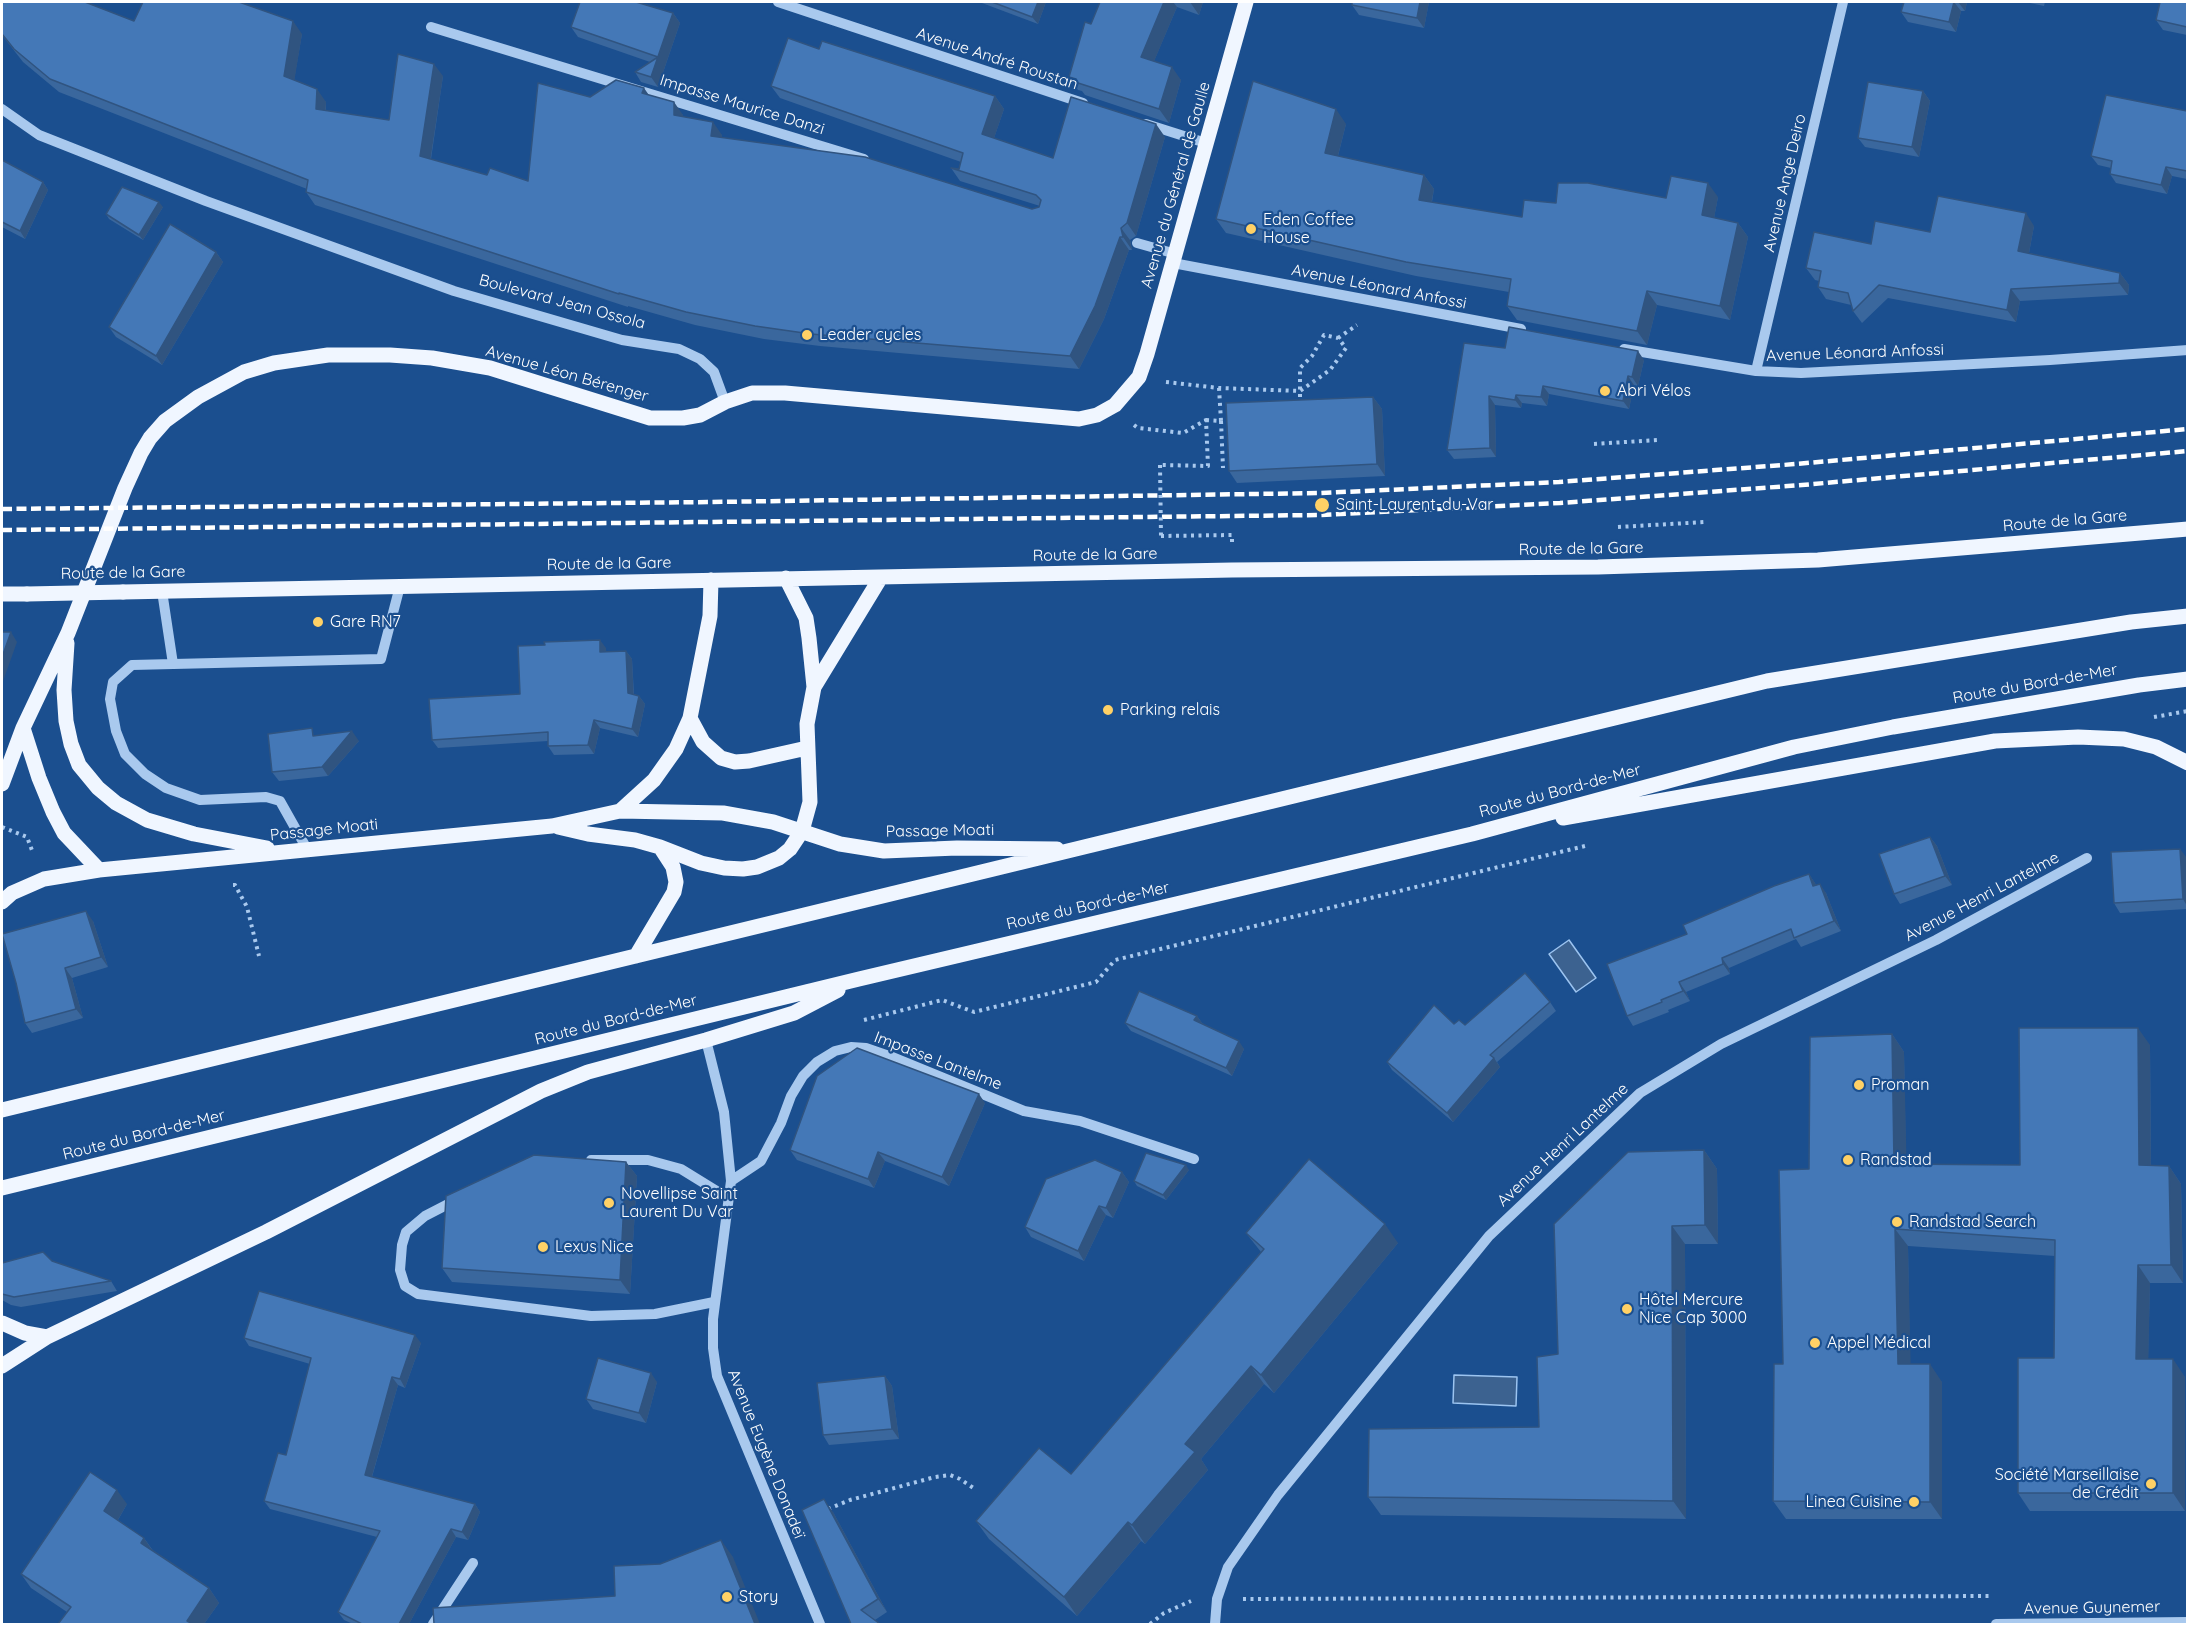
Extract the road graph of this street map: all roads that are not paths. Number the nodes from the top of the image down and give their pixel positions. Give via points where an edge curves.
1 (778, 2) edge
2 (1246, 2) edge
3 (1843, 2) edge
4 (431, 27) dead end
5 (1094, 107) edge
6 (2, 109) edge
7 (1138, 121) edge
8 (1206, 143) junction
9 (873, 162) edge
10 (1137, 243) dead end
11 (1174, 259) junction
12 (1533, 332) edge
13 (1614, 347) edge
14 (2187, 350) edge
15 (1756, 371) junction
16 (724, 402) junction
17 (2187, 529) edge
18 (881, 577) junction
19 (786, 578) junction
20 (711, 580) junction
21 (400, 586) junction
22 (162, 591) junction
23 (2, 594) edge
24 (2187, 615) edge
25 (68, 633) junction
26 (173, 664) junction
27 (2187, 679) edge
28 (814, 687) junction
29 (690, 718) junction
30 (23, 728) junction
31 (807, 748) junction
32 (2187, 763) edge
33 (2, 784) edge
34 (620, 811) junction
35 (552, 826) junction
36 (802, 831) junction
37 (1472, 834) junction
38 (660, 847) junction
39 (307, 849) junction
40 (1081, 849) junction
41 (285, 852) junction
42 (2087, 858) dead end
43 (99, 870) junction
44 (2, 902) edge
45 (636, 956) junction
46 (859, 979) junction
47 (706, 1040) junction
48 (2, 1110) edge
49 (1194, 1159) dead end
50 (580, 1160) edge
51 (731, 1181) junction
52 (2, 1188) edge
53 (465, 1196) edge
54 (728, 1197) junction
55 (714, 1302) junction
56 (2, 1323) edge
57 (47, 1337) junction
58 (2, 1366) edge
59 (473, 1563) dead end
60 (2187, 1622) edge
61 (433, 1624) edge
62 (820, 1624) edge
63 (1215, 1624) edge
64 (1996, 1624) edge

1 - 5 street, Avenue André Roustan
2 - 8 main road, Avenue du Général de Gaulle
3 - 15 street, Avenue Ange Deiro
4 - 9 street, Impasse Maurice Danzi
6 - 16 street, Boulevard Jean Ossola via 39,135 206,201 454,291 622,340 679,349 700,359 714,372
7 - 8 street
8 - 11 main road, Avenue du Général de Gaulle
10 - 11 street
11 - 12 street, Avenue Léonard Anfossi
11 - 16 main road, Avenue du Général de Gaulle via 1139,377 1115,405 1097,415 1079,419 785,393 752,393
13 - 15 street, Avenue Léonard Anfossi
14 - 15 street, Avenue Léonard Anfossi via 1801,373
16 - 25 main road, Avenue Léon Bérenger via 699,415 650,418 490,368 390,355 310,358 244,372 198,397 165,421 150,438 124,488
17 - 18 main road, Route de la Gare via 1783,561
18 - 19 main road, Route de la Gare
18 - 28 main road, Passage Moati
19 - 20 main road, Route de la Gare
19 - 28 main road, Passage Moati via 806,618
20 - 21 main road, Route de la Gare
20 - 29 main road, Passage Moati via 710,616
21 - 22 main road, Route de la Gare
21 - 26 street via 381,659
22 - 23 main road, Route de la Gare, bridge
22 - 26 street
24 - 40 main road via 1767,681
25 - 30 main road, Avenue Léon Bérenger
25 - 41 main road via 66,721 79,765 98,788 147,820
26 - 39 street via 132,665 113,682 110,699 125,754 145,774 185,796 200,800 266,797 280,801
27 - 37 main road, Route du Bord-de-Mer via 2139,684 1794,747
28 - 31 main road, Passage Moati
29 - 31 main road via 703,742 722,758 735,762
29 - 34 main road, Passage Moati via 676,749 654,780
30 - 33 main road, Avenue Léon Bérenger
30 - 43 main road via 53,812 64,832
31 - 36 main road, Passage Moati via 810,802
32 - 37 main road via 2156,747 2124,739 2078,736 1995,741
34 - 35 main road, Passage Moati
34 - 36 main road, Passage Moati via 723,813
35 - 38 main road, Passage Moati
35 - 39 main road, Passage Moati
36 - 38 main road, Passage Moati via 779,858 743,869 701,863
36 - 40 main road, Passage Moati via 840,844 884,851
37 - 46 main road, Route du Bord-de-Mer
38 - 45 main road via 673,867 674,892
39 - 41 main road, Passage Moati
40 - 45 main road
41 - 43 main road, Passage Moati
42 - 63 street, Avenue Henri Lantelme via 1936,940 1721,1044 1640,1093 1489,1236 1278,1494 1227,1567 1217,1599
43 - 44 main road, Passage Moati via 44,879 12,893
45 - 48 main road
46 - 47 main road via 794,1013
46 - 52 main road, Route du Bord-de-Mer
47 - 51 street, Avenue Eugène Donadeï via 724,1112
47 - 57 main road via 588,1072 541,1091 276,1227
49 - 51 street, Impasse Lantelme via 1080,1121 1024,1111 892,1057 851,1047 835,1051 803,1076 761,1161
50 - 54 street via 648,1160 681,1169
51 - 54 street, Avenue Eugène Donadeï
53 - 55 street via 425,1216 406,1232 400,1270 405,1286 418,1294 591,1316 655,1314
54 - 55 street, Avenue Eugène Donadeï
55 - 62 street, Avenue Eugène Donadeï via 712,1348 717,1376
56 - 57 main road
57 - 58 main road
59 - 61 street
60 - 64 street, Avenue Guynemer

